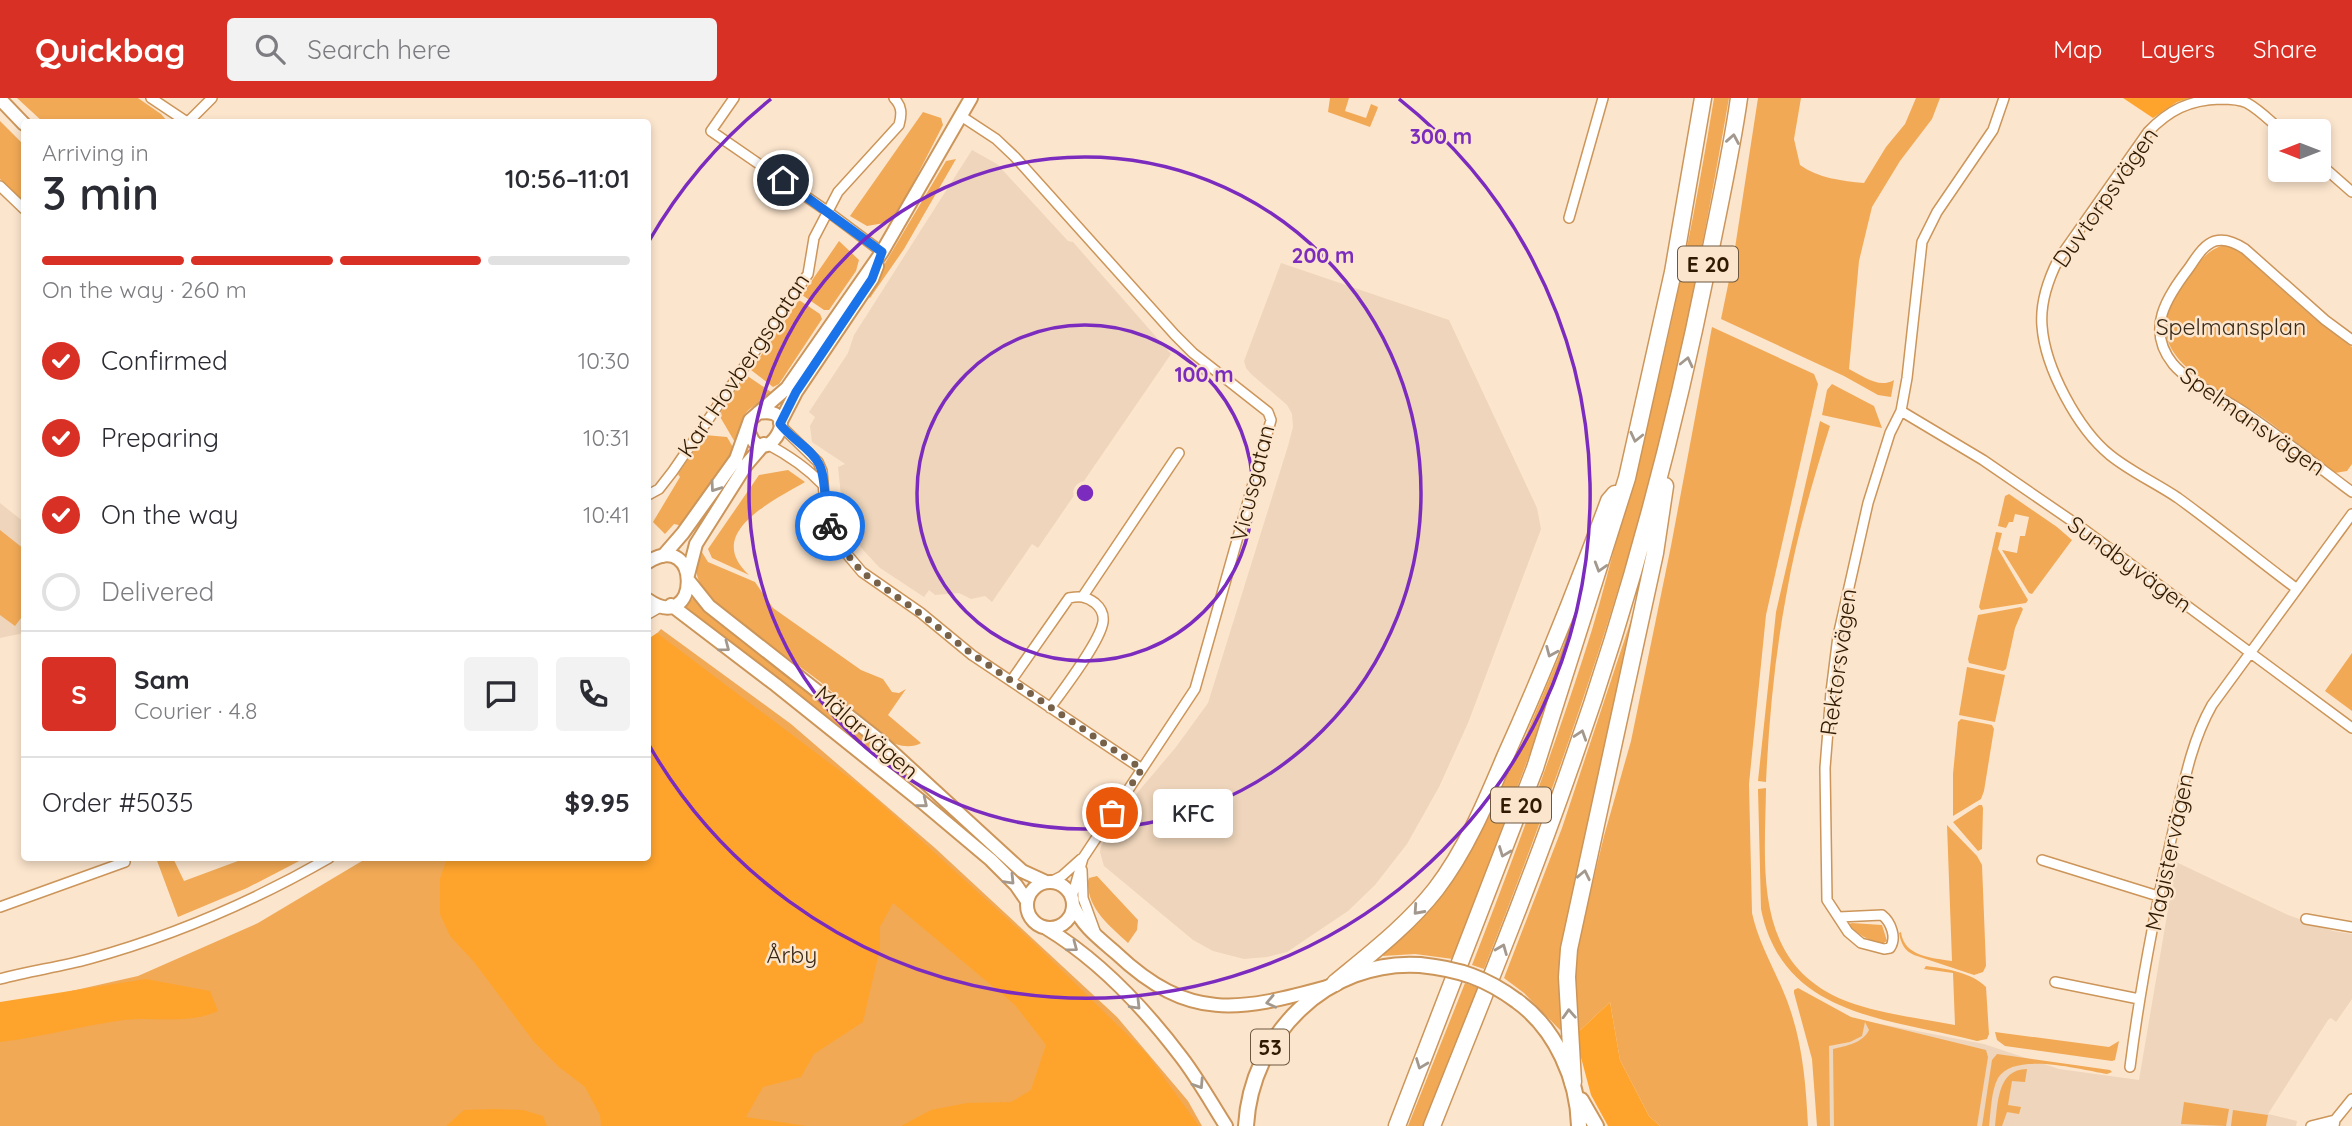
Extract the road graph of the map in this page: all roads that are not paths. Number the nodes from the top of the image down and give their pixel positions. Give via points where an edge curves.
1 (151, 98) edge
2 (212, 98) edge
3 (734, 98) edge
4 (894, 98) edge
5 (971, 98) edge
6 (1604, 98) edge
7 (1703, 98) edge
8 (1739, 98) edge
9 (2004, 98) edge
10 (0, 99) edge
11 (2231, 99) edge
12 (961, 117) junction
13 (183, 119) edge
14 (191, 119) edge
15 (2268, 119) edge
16 (21, 121) edge
17 (2331, 174) edge
18 (0, 186) edge
19 (2352, 192) edge
20 (21, 206) edge
21 (827, 211) junction
22 (1569, 218) dead end
23 (882, 252) junction
24 (2352, 340) edge
25 (1901, 411) junction
26 (758, 413) junction
27 (780, 425) junction
28 (748, 428) junction
29 (1671, 428) junction
30 (766, 444) junction
31 (1179, 453) dead end
32 (1627, 478) junction
33 (822, 484) junction
34 (2352, 492) edge
35 (651, 493) edge
36 (2352, 514) edge
37 (663, 556) junction
38 (651, 561) edge
39 (689, 578) junction
40 (2297, 589) junction
41 (1083, 596) junction
42 (651, 601) edge
43 (666, 606) junction
44 (651, 613) edge
45 (2250, 653) junction
46 (1010, 681) junction
47 (1050, 708) junction
48 (2352, 728) edge
49 (1142, 769) junction
50 (1083, 858) junction
51 (2042, 860) dead end
52 (324, 861) edge
53 (125, 862) dead end
54 (1048, 882) junction
55 (2158, 896) junction
56 (1027, 901) junction
57 (1073, 901) junction
58 (0, 907) edge
59 (1839, 917) junction
60 (2306, 919) dead end
61 (2352, 927) edge
62 (1046, 928) junction
63 (1097, 935) junction
64 (0, 979) edge
65 (2055, 982) dead end
66 (1331, 985) junction
67 (2138, 999) junction
68 (2130, 1067) dead end
69 (1574, 1087) junction
70 (2352, 1100) edge
71 (2335, 1123) edge
72 (1226, 1126) edge
73 (1246, 1126) edge
74 (1397, 1126) edge
75 (1432, 1126) edge
76 (1579, 1126) edge
77 (1596, 1126) edge
78 (2311, 1126) edge

1 - 13 street
2 - 14 street
3 - 21 street via 711,131
4 - 21 street, Karl Hovbergsgatan via 900,104 899,125 838,192
5 - 12 main road, Karl Hovbergsgatan
6 - 22 street
7 -> 32 highway, E 20 via 1673,272
29 -> 8 highway, E 20
9 - 25 street, Rektorsvägen via 1993,130 1922,242
10 - 16 main road
11 - 15 street, Duvtorpsvägen via 2244,101
11 - 40 street, Duvtorpsvägen via 2190,102 2161,118 2148,132 2058,260 2043,302 2042,324 2052,366 2095,441 2176,496
12 - 23 main road, Karl Hovbergsgatan
12 - 49 street, Vicusgatan via 1015,157 1175,335 1271,416 1195,689
17 - 19 street
18 - 20 street
21 - 23 street
21 - 35 street, Karl Hovbergsgatan via 812,246 808,274 673,471
23 - 26 main road, Karl Hovbergsgatan via 787,388
23 - 27 main road, Karl Hovbergsgatan via 872,279 796,392
24 - 34 street, Spelmansvägen via 2245,249 2224,240 2200,253 2165,302 2161,318 2166,352 2179,369
25 - 45 street, Sundbyvägen via 2082,528
25 - 59 street, Rektorsvägen via 1868,503 1838,636 1831,692 1825,768 1825,875 1827,900
26 - 27 main road via 773,414
26 - 28 main road
27 - 30 main road via 779,436
27 - 33 street via 818,462
28 - 30 main road via 754,441
28 -> 37 main road, Karl Hovbergsgatan via 736,458
69 -> 29 highway, E 20 via 1569,949 1655,553
75 -> 29 highway, E 20 via 1571,766 1626,594
30 - 33 street via 799,463
30 - 39 main road via 746,465 696,544
31 - 41 street
32 -> 66 highway, E 20 via 1609,501 1527,709 1461,850 1413,915
32 -> 74 highway, E 20 via 1535,768
33 - 46 street via 835,540 862,572
36 - 40 street, Magistervägen
37 - 38 main road
37 - 39 main road, Mälarvägen via 677,560
39 - 43 main road via 683,598
39 - 54 main road, Mälarvägen via 709,606 878,739 1022,871
40 - 45 street, Magistervägen
41 - 46 street via 1069,598
41 - 47 street via 1102,610 1103,625
42 - 43 main road, Mälarvägen
43 - 44 street
43 -> 56 main road, Mälarvägen via 776,685 922,802 990,860
45 - 48 street, Sundbyvägen
45 - 55 street, Magistervägen via 2212,705 2193,744
46 - 47 street
47 - 49 street
49 - 50 street, Vicusgatan
50 - 54 street, Vicusgatan
50 - 57 street, Vicusgatan
50 - 63 street via 1083,898
51 - 55 street
52 - 64 street via 197,923 87,960
53 - 58 street
54 - 56 main road via 1035,887
54 - 57 main road via 1065,887
55 - 67 street, Magistervägen
56 - 62 main road via 1032,920
57 - 62 main road via 1065,923
57 - 63 main road via 1083,922
59 - 59 street, Rektorsvägen via 1882,915 1893,930 1893,944 1884,949 1861,943
60 - 61 street
62 -> 72 main road via 1098,967 1148,1017 1183,1059
66 -> 63 main road via 1266,1003 1229,1007 1192,1000 1159,986
65 - 67 street
66 - 69 main road, 53, bridge via 1369,970 1405,964 1474,975 1517,1001 1545,1028
66 - 73 main road, 53 via 1301,1007 1273,1040 1255,1077
67 - 68 street, Magistervägen
69 - 76 main road, 53
69 - 77 main road, 53
70 - 71 street
71 - 78 street

